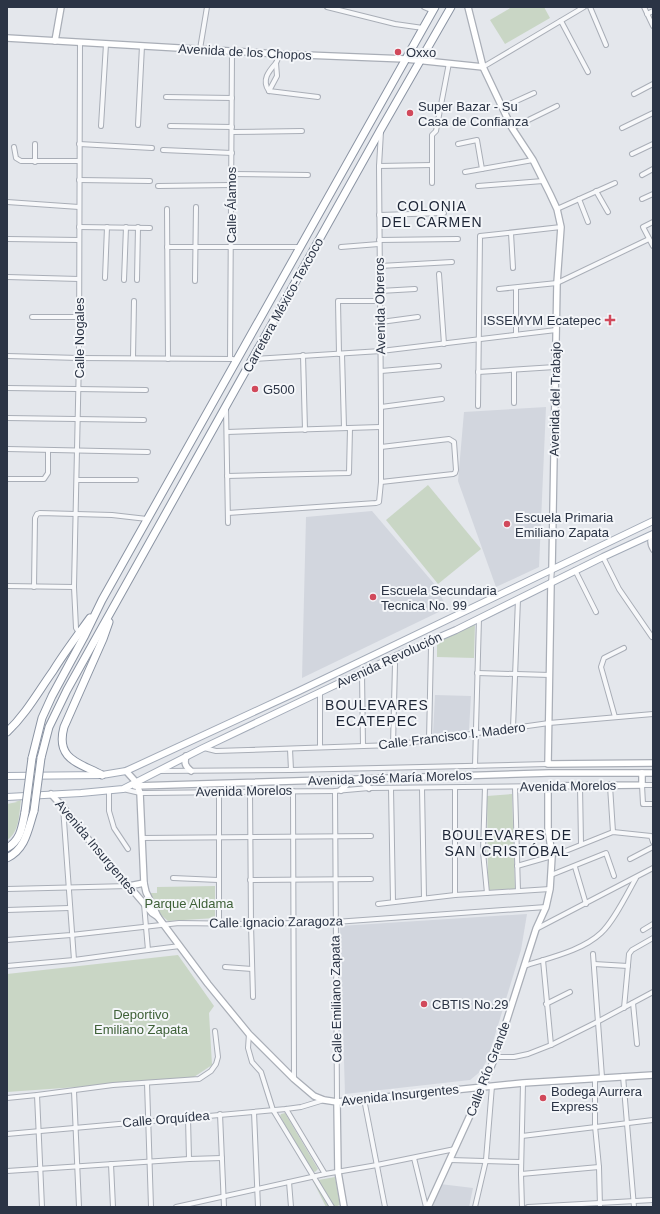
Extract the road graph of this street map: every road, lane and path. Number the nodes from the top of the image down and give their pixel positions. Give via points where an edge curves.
1 (61, 7) edge
2 (207, 7) edge
3 (327, 7) edge
4 (424, 7) edge
5 (451, 7) edge
6 (468, 7) edge
7 (584, 7) edge
8 (590, 7) edge
9 (644, 7) edge
10 (434, 9) edge
11 (653, 11) edge
12 (647, 14) junction
13 (561, 21) junction
14 (653, 26) edge
15 (423, 28) junction
16 (7, 38) edge
17 (55, 41) junction
18 (80, 42) junction
19 (106, 44) junction
20 (606, 45) dead end
21 (142, 46) junction
22 (200, 50) junction
23 (232, 52) junction
24 (280, 54) junction
25 (406, 59) junction
26 (420, 61) junction
27 (276, 63) junction
28 (449, 63) junction
29 (483, 67) junction
30 (588, 72) dead end
31 (653, 84) edge
32 (269, 91) junction
33 (534, 93) dead end
34 (634, 94) dead end
35 (318, 97) dead end
36 (166, 98) dead end
37 (232, 98) junction
38 (557, 106) dead end
39 (503, 107) junction
40 (653, 112) edge
41 (138, 125) dead end
42 (101, 126) dead end
43 (170, 126) dead end
44 (512, 128) junction
45 (622, 128) dead end
46 (232, 129) junction
47 (381, 129) junction
48 (302, 131) dead end
49 (35, 144) dead end
50 (80, 144) junction
51 (458, 144) dead end
52 (653, 144) edge
53 (14, 147) dead end
54 (152, 148) dead end
55 (163, 150) dead end
56 (232, 153) junction
57 (632, 154) dead end
58 (533, 160) junction
59 (79, 161) junction
60 (35, 162) junction
61 (432, 165) junction
62 (379, 166) junction
63 (482, 169) junction
64 (653, 169) edge
65 (465, 172) dead end
66 (231, 174) junction
67 (642, 174) dead end
68 (308, 175) dead end
69 (79, 180) junction
70 (150, 181) dead end
71 (543, 181) junction
72 (615, 183) dead end
73 (432, 184) dead end
74 (231, 185) junction
75 (158, 186) dead end
76 (478, 186) dead end
77 (596, 191) junction
78 (653, 194) edge
79 (579, 199) junction
80 (642, 199) dead end
81 (7, 202) edge
82 (79, 207) junction
83 (196, 207) dead end
84 (168, 209) dead end
85 (557, 209) junction
86 (608, 212) dead end
87 (444, 213) dead end
88 (379, 215) junction
89 (588, 222) dead end
90 (653, 222) edge
91 (79, 227) junction
92 (107, 227) junction
93 (126, 227) junction
94 (138, 227) junction
95 (561, 227) junction
96 (150, 228) dead end
97 (511, 233) junction
98 (7, 238) edge
99 (458, 239) dead end
100 (649, 239) junction
101 (79, 240) junction
102 (379, 242) junction
103 (653, 246) edge
104 (168, 247) junction
105 (195, 247) junction
106 (231, 247) junction
107 (341, 247) dead end
108 (300, 248) junction
109 (452, 262) dead end
110 (380, 266) junction
111 (513, 268) dead end
112 (439, 274) dead end
113 (7, 277) edge
114 (105, 278) dead end
115 (79, 279) junction
116 (124, 280) dead end
117 (137, 280) dead end
118 (195, 281) dead end
119 (557, 284) junction
120 (516, 288) junction
121 (415, 289) dead end
122 (499, 289) dead end
123 (380, 291) junction
124 (134, 301) dead end
125 (381, 301) junction
126 (32, 317) dead end
127 (79, 317) junction
128 (418, 317) dead end
129 (381, 322) junction
130 (556, 330) junction
131 (516, 335) junction
132 (479, 340) junction
133 (444, 344) junction
134 (382, 351) junction
135 (341, 354) junction
136 (303, 355) junction
137 (7, 356) edge
138 (79, 358) junction
139 (133, 358) junction
140 (168, 359) junction
141 (234, 359) junction
142 (253, 359) junction
143 (440, 366) dead end
144 (555, 367) junction
145 (514, 370) junction
146 (381, 371) junction
147 (478, 372) junction
148 (7, 388) edge
149 (78, 390) junction
150 (146, 390) dead end
151 (442, 398) dead end
152 (514, 403) dead end
153 (478, 406) dead end
154 (226, 407) junction
155 (381, 407) junction
156 (7, 418) edge
157 (77, 419) junction
158 (144, 420) dead end
159 (380, 427) junction
160 (344, 428) junction
161 (350, 428) junction
162 (305, 430) junction
163 (227, 432) junction
164 (381, 448) junction
165 (7, 449) edge
166 (48, 450) junction
167 (77, 451) junction
168 (148, 452) dead end
169 (227, 476) junction
170 (7, 479) edge
171 (76, 480) junction
172 (136, 480) dead end
173 (381, 482) junction
174 (228, 513) junction
175 (76, 514) junction
176 (147, 519) junction
177 (653, 521) edge
178 (228, 523) dead end
179 (653, 534) edge
180 (635, 542) junction
181 (650, 544) junction
182 (653, 550) edge
183 (602, 557) junction
184 (552, 569) junction
185 (575, 570) junction
186 (551, 583) junction
187 (7, 586) edge
188 (34, 587) junction
189 (74, 587) junction
190 (102, 600) junction
191 (518, 600) junction
192 (115, 604) junction
193 (596, 612) dead end
194 (479, 618) junction
195 (79, 634) junction
196 (652, 637) dead end
197 (431, 647) dead end
198 (624, 648) dead end
199 (395, 664) dead end
200 (362, 673) junction
201 (477, 673) junction
202 (516, 673) junction
203 (550, 675) junction
204 (320, 692) junction
205 (653, 714) edge
206 (615, 717) junction
207 (549, 723) junction
208 (513, 728) junction
209 (7, 732) edge
210 (476, 733) junction
211 (429, 740) junction
212 (393, 745) junction
213 (363, 746) junction
214 (203, 748) junction
215 (320, 748) junction
216 (290, 749) junction
217 (186, 756) junction
218 (653, 763) edge
219 (548, 764) junction
220 (579, 764) junction
221 (475, 766) junction
222 (291, 770) junction
223 (126, 771) junction
224 (158, 771) junction
225 (191, 771) junction
226 (549, 773) junction
227 (642, 773) junction
228 (653, 773) edge
229 (102, 775) junction
230 (7, 776) edge
231 (352, 779) junction
232 (359, 779) junction
233 (137, 784) junction
234 (642, 785) junction
235 (653, 785) edge
236 (548, 786) junction
237 (580, 786) junction
238 (610, 786) junction
239 (485, 787) junction
240 (515, 787) junction
241 (125, 788) junction
242 (369, 788) junction
243 (391, 788) junction
244 (422, 788) junction
245 (455, 788) junction
246 (109, 791) junction
247 (219, 791) junction
248 (250, 791) junction
249 (293, 791) junction
250 (338, 791) junction
251 (140, 793) junction
252 (51, 794) junction
253 (7, 797) edge
254 (653, 804) edge
255 (63, 807) junction
256 (612, 832) junction
257 (219, 836) junction
258 (250, 836) junction
259 (293, 836) junction
260 (335, 836) junction
261 (371, 836) dead end
262 (142, 838) junction
263 (653, 842) edge
264 (581, 844) junction
265 (653, 847) edge
266 (7, 848) edge
267 (128, 849) dead end
268 (555, 855) junction
269 (7, 858) edge
270 (630, 859) dead end
271 (516, 866) junction
272 (575, 866) junction
273 (653, 868) edge
274 (551, 875) junction
275 (614, 876) dead end
276 (173, 878) dead end
277 (636, 878) junction
278 (336, 879) junction
279 (371, 879) dead end
280 (218, 880) junction
281 (250, 880) junction
282 (293, 880) junction
283 (144, 883) junction
284 (129, 886) junction
285 (68, 888) junction
286 (550, 888) junction
287 (7, 889) edge
288 (518, 892) junction
289 (487, 893) junction
290 (455, 895) junction
291 (424, 898) junction
292 (393, 902) junction
293 (144, 904) junction
294 (378, 904) dead end
295 (586, 904) junction
296 (546, 907) junction
297 (70, 908) junction
298 (7, 910) edge
299 (158, 917) junction
300 (335, 922) junction
301 (219, 923) junction
302 (293, 923) junction
303 (163, 924) junction
304 (251, 924) junction
305 (653, 924) edge
306 (146, 928) junction
307 (536, 929) junction
308 (643, 930) dead end
309 (71, 935) junction
310 (653, 938) edge
311 (7, 940) edge
312 (180, 946) junction
313 (148, 950) junction
314 (593, 954) dead end
315 (74, 960) junction
316 (543, 960) junction
317 (594, 964) junction
318 (7, 966) edge
319 (524, 966) junction
320 (628, 966) junction
321 (225, 967) dead end
322 (252, 969) junction
323 (570, 992) dead end
324 (653, 992) edge
325 (253, 997) dead end
326 (633, 1003) junction
327 (546, 1004) junction
328 (624, 1008) junction
329 (597, 1022) junction
330 (215, 1031) dead end
331 (249, 1034) junction
332 (637, 1044) dead end
333 (550, 1045) junction
334 (495, 1057) junction
335 (653, 1074) edge
336 (624, 1076) junction
337 (602, 1077) junction
338 (595, 1078) junction
339 (294, 1079) junction
340 (147, 1083) junction
341 (523, 1084) junction
342 (492, 1086) junction
343 (483, 1087) junction
344 (74, 1091) junction
345 (37, 1095) junction
346 (7, 1098) edge
347 (364, 1099) junction
348 (324, 1100) junction
349 (337, 1102) junction
350 (286, 1109) junction
351 (273, 1110) junction
352 (254, 1112) junction
353 (220, 1114) junction
354 (188, 1118) junction
355 (653, 1120) edge
356 (149, 1121) junction
357 (628, 1123) junction
358 (595, 1126) junction
359 (75, 1128) junction
360 (39, 1132) junction
361 (7, 1134) edge
362 (522, 1136) junction
363 (455, 1149) junction
364 (222, 1158) junction
365 (414, 1158) junction
366 (189, 1159) junction
367 (450, 1160) junction
368 (486, 1160) junction
369 (149, 1162) junction
370 (521, 1162) junction
371 (111, 1164) junction
372 (377, 1165) junction
373 (77, 1166) junction
374 (599, 1167) junction
375 (40, 1168) junction
376 (7, 1171) edge
377 (338, 1172) junction
378 (325, 1174) junction
379 (521, 1174) junction
380 (313, 1177) junction
381 (289, 1182) junction
382 (258, 1190) junction
383 (223, 1198) junction
384 (653, 1200) edge
385 (634, 1201) junction
386 (600, 1205) edge
387 (42, 1207) edge
388 (79, 1207) edge
389 (113, 1207) edge
390 (151, 1207) edge
391 (176, 1207) edge
392 (224, 1207) edge
393 (258, 1207) edge
394 (291, 1207) edge
395 (332, 1207) edge
396 (344, 1207) edge
397 (386, 1207) edge
398 (427, 1207) edge
399 (475, 1207) edge
400 (522, 1207) edge
401 (528, 1207) edge
402 (634, 1207) edge

1 - 17 main road
2 - 22 street
3 - 15 street via 395,24
4 - 10 street
5 - 26 highway, Carretera México-Texcoco
6 - 29 main road, Avenida del Trabajo
7 - 13 street
8 - 20 street
9 - 12 street
10 - 15 highway, Carretera México-Texcoco
11 - 12 street
12 - 14 street
13 - 29 street
13 - 30 street
15 - 25 highway, Carretera México-Texcoco
16 - 17 main road, Avenida de los Chopos
17 - 18 main road, Avenida de los Chopos
18 - 19 main road, Avenida de los Chopos
18 - 50 street, Calle Nogales
19 - 21 main road, Avenida de los Chopos
19 - 42 street
21 - 22 main road, Avenida de los Chopos
21 - 41 street
22 - 23 main road, Avenida de los Chopos
23 - 24 main road, Avenida de los Chopos
23 - 37 street, Calle Álamos
24 - 25 main road, Avenida de los Chopos
24 - 27 street
25 - 26 main road, Avenida de los Chopos
25 - 108 highway, Carretera México-Texcoco
26 - 28 main road, Avenida de los Chopos
26 - 47 highway, Carretera México-Texcoco
27 - 32 street via 277,76
27 - 32 street via 265,82
28 - 29 main road, Avenida de los Chopos
28 - 61 street via 436,132 432,135
29 - 39 main road, Avenida del Trabajo
31 - 34 street
32 - 35 street
33 - 39 street
36 - 37 street
37 - 46 street, Calle Álamos
38 - 44 street
39 - 44 main road, Avenida del Trabajo
40 - 45 street
43 - 46 street
44 - 58 main road, Avenida del Trabajo
46 - 48 street
46 - 56 street, Calle Álamos
47 - 62 street, Avenida Obreros
47 - 142 highway, Carretera México-Texcoco
49 - 60 street
50 - 54 street
50 - 59 street, Calle Nogales
51 - 63 street via 477,140
52 - 57 street
53 - 60 street via 16,158
55 - 56 street
56 - 66 street, Calle Álamos
58 - 63 street
58 - 71 main road, Avenida del Trabajo
59 - 60 street
59 - 69 street, Calle Nogales
61 - 62 street
61 - 73 street
62 - 88 street, Avenida Obreros
63 - 65 street
64 - 67 street
66 - 68 street
66 - 74 street, Calle Álamos
69 - 70 street
69 - 82 street, Calle Nogales
71 - 76 street
71 - 85 main road, Avenida del Trabajo
72 - 77 street
74 - 75 street
74 - 106 street, Calle Álamos
77 - 79 street
77 - 86 street
78 - 80 street
79 - 85 street
79 - 89 street
81 - 82 street
82 - 91 street, Calle Nogales
83 - 105 street
84 - 104 street
85 - 95 main road, Avenida del Trabajo
87 - 88 street
88 - 102 street, Avenida Obreros
90 - 100 street via 643,227
91 - 92 street
91 - 101 street, Calle Nogales
92 - 93 street
92 - 114 street
93 - 94 street
93 - 116 street
94 - 96 street
94 - 117 street
95 - 97 street
95 - 119 main road, Avenida del Trabajo
97 - 111 street
97 - 132 street via 480,236
98 - 101 street
99 - 102 street
100 - 103 street
100 - 119 street
101 - 115 street, Calle Nogales
102 - 107 street
102 - 110 street, Avenida Obreros
104 - 105 street
104 - 140 street
105 - 106 street
105 - 118 street
106 - 108 street
106 - 141 street, Calle Álamos
108 - 141 highway, Carretera México-Texcoco
109 - 110 street
110 - 123 street, Avenida Obreros
112 - 133 street
113 - 115 street
115 - 127 street, Calle Nogales
119 - 120 street
119 - 130 main road, Avenida del Trabajo
120 - 122 street
120 - 131 street
121 - 123 street
123 - 125 street, Avenida Obreros
124 - 139 street
125 - 129 street, Avenida Obreros
125 - 135 street via 338,301
126 - 127 street
127 - 138 street, Calle Nogales
128 - 129 street
129 - 134 street, Avenida Obreros
130 - 131 street
130 - 144 main road, Avenida del Trabajo
131 - 132 street
132 - 133 street
132 - 147 street
133 - 134 street
134 - 135 street
134 - 146 street, Avenida Obreros
135 - 136 street
135 - 160 street
136 - 142 street
136 - 162 street
137 - 138 street
138 - 139 street
138 - 149 street, Calle Nogales
139 - 140 street
140 - 141 street
141 - 176 highway, Carretera México-Texcoco
142 - 154 highway, Carretera México-Texcoco
143 - 146 street
144 - 145 street
144 - 184 main road, Avenida del Trabajo
145 - 147 street
145 - 152 street
146 - 155 street, Avenida Obreros
147 - 153 street
148 - 149 street
149 - 150 street
149 - 157 street, Calle Nogales
151 - 155 street
154 - 163 street
154 - 192 highway, Carretera México-Texcoco
155 - 159 street, Avenida Obreros
156 - 157 street
157 - 158 street
157 - 167 street, Calle Nogales
159 - 161 street
159 - 164 street, Avenida Obreros
160 - 161 street
160 - 162 street
161 - 169 street via 349,473
162 - 163 street
163 - 169 street
164 - 173 street, Avenida Obreros
164 - 173 street via 449,439 454,442 456,470 453,474
165 - 166 street
166 - 167 street
166 - 170 street via 48,473 44,479
167 - 168 street
167 - 171 street, Calle Nogales
169 - 174 street
171 - 172 street
171 - 175 street, Calle Nogales
173 - 174 street, Avenida Obreros via 380,498 376,504
174 - 178 street
175 - 176 street
175 - 188 street via 37,514
175 - 189 street, Calle Nogales
176 - 190 highway, Carretera México-Texcoco
177 - 184 main road, Avenida Revolución
179 - 180 main road, Avenida Revolución
179 - 181 street
180 - 181 street
180 - 183 main road, Avenida Revolución
181 - 182 street
183 - 185 main road, Avenida Revolución
183 - 196 street via 619,589
184 - 186 street, Avenida del Trabajo
184 - 223 main road, Avenida Revolución
185 - 186 main road, Avenida Revolución
185 - 193 street
186 - 191 main road, Avenida Revolución
186 - 203 main road, Avenida del Trabajo
187 - 188 street
188 - 189 street
189 - 195 street, Calle Nogales via 76,628
190 - 195 highway
190 - 266 highway, bridge via 42,718 32,758 21,832 18,839
191 - 194 main road, Avenida Revolución
191 - 202 street
192 - 229 highway via 104,639 64,727 62,738 64,748 71,759
192 - 269 highway, bridge via 49,727 41,758 34,811 26,838 22,846
194 - 200 main road, Avenida Revolución
194 - 201 street
195 - 209 highway via 31,705
197 - 211 street
198 - 206 street via 604,658 601,667
199 - 212 street
200 - 204 main road, Avenida Revolución
200 - 213 street
201 - 202 street
201 - 210 street
202 - 203 street
202 - 208 street
203 - 207 main road, Avenida del Trabajo
204 - 214 main road, Avenida Revolución
204 - 215 street
205 - 206 street, Calle Francisco I. Madero
206 - 207 street, Calle Francisco I. Madero
207 - 208 street, Calle Francisco I. Madero
207 - 219 main road, Avenida del Trabajo
208 - 210 street, Calle Francisco I. Madero
210 - 211 street, Calle Francisco I. Madero
210 - 221 street
211 - 212 street, Calle Francisco I. Madero
212 - 213 street, Calle Francisco I. Madero
213 - 215 street, Calle Francisco I. Madero
214 - 216 street, Calle Francisco I. Madero via 216,751
214 - 217 main road, Avenida Revolución
215 - 216 street, Calle Francisco I. Madero
216 - 222 street
217 - 224 main road, Avenida Revolución
217 - 225 main road via 186,767
218 - 220 main road, Avenida José María Morelos
219 - 220 main road, Avenida José María Morelos
219 - 221 street, Avenida José María Morelos
220 - 226 main road
221 - 222 street, Avenida José María Morelos
222 - 225 street, Avenida José María Morelos
223 - 229 main road, Avenida Revolución
223 - 233 main road, Avenida Insurgentes
224 - 225 street, Avenida José María Morelos
224 - 233 main road, Avenida Revolución
226 - 227 main road, Avenida José María Morelos
226 - 232 main road, Avenida José María Morelos
227 - 228 main road, Avenida José María Morelos
227 - 234 main road
229 - 230 main road, Avenida Revolución
231 - 232 main road, Avenida José María Morelos
231 - 233 main road, Avenida José María Morelos
231 - 250 main road
232 - 242 main road
233 - 241 main road, Avenida Revolución
233 - 251 main road, Avenida Insurgentes
234 - 235 street, Avenida Morelos
234 - 238 main road, Avenida Morelos
234 - 254 street via 643,804
236 - 237 main road, Avenida Morelos
236 - 240 street, Avenida Morelos
236 - 268 main road, Calle Río Grande via 548,828
237 - 238 main road, Avenida Morelos
237 - 264 street
238 - 256 street
239 - 240 street, Avenida Morelos
239 - 245 street, Avenida Morelos
239 - 289 street via 483,852
240 - 271 street
241 - 246 main road, Avenida Revolución
241 - 251 street, Avenida Morelos
242 - 243 street, Avenida Morelos
242 - 250 street, Avenida Morelos
243 - 244 street, Avenida Morelos
243 - 292 street
244 - 245 street, Avenida Morelos
244 - 291 street
245 - 290 street
246 - 252 main road, Avenida Revolución
246 - 267 street via 109,811 114,828
247 - 248 street, Avenida Morelos
247 - 251 street, Avenida Morelos
247 - 257 street
248 - 249 street, Avenida Morelos
248 - 258 street
249 - 250 street, Avenida Morelos
249 - 259 street
250 - 260 street, Calle Emiliano Zapata
251 - 262 main road, Avenida Insurgentes
252 - 253 main road, Avenida Revolución
252 - 255 main road, Avenida Insurgentes
255 - 284 main road, Avenida Insurgentes
255 - 285 street
256 - 263 street via 651,836
256 - 264 street
257 - 258 street
257 - 262 street
257 - 280 street
258 - 259 street
258 - 281 street
259 - 260 street
259 - 282 street
260 - 261 street
260 - 278 street, Calle Emiliano Zapata
262 - 283 main road, Avenida Insurgentes
264 - 268 street
265 - 270 street
268 - 271 street
268 - 274 main road, Calle Río Grande
271 - 288 street
272 - 274 street
272 - 275 street via 606,853
272 - 295 street
273 - 277 street
274 - 286 main road, Calle Río Grande
276 - 280 street
277 - 295 street
277 - 316 street via 602,932 584,944
278 - 279 street
278 - 282 street
278 - 300 street, Calle Emiliano Zapata
280 - 301 street
281 - 282 street
281 - 304 street
282 - 302 street
283 - 284 main road
283 - 299 main road, Avenida Insurgentes
284 - 285 street
284 - 293 main road, Avenida Insurgentes
285 - 287 street
285 - 297 street
286 - 288 street
286 - 296 main road, Calle Río Grande
288 - 289 street
289 - 290 street
290 - 291 street
291 - 292 street
292 - 294 street
293 - 299 main road, Avenida Insurgentes
293 - 306 street
295 - 307 street
296 - 300 street, Calle Ignacio Zaragoza
296 - 307 main road, Calle Río Grande
297 - 298 street
297 - 309 street
299 - 303 main road, Avenida Insurgentes
300 - 302 street, Calle Ignacio Zaragoza
300 - 349 street, Calle Emiliano Zapata
301 - 303 street, Calle Ignacio Zaragoza
301 - 304 street, Calle Ignacio Zaragoza
302 - 304 street, Calle Ignacio Zaragoza
302 - 339 street
303 - 306 street, Calle Ignacio Zaragoza
303 - 312 main road, Avenida Insurgentes
304 - 322 street
305 - 308 street
306 - 309 street, Calle Ignacio Zaragoza
306 - 313 street
307 - 319 main road, Calle Río Grande
309 - 311 street, Calle Ignacio Zaragoza
309 - 315 street
310 - 320 street via 632,950
312 - 313 street
312 - 331 main road, Avenida Insurgentes
313 - 315 street
314 - 317 street
315 - 318 street
316 - 319 street
316 - 327 street
317 - 320 street
317 - 329 street
319 - 334 main road, Calle Río Grande
320 - 328 street
321 - 322 street
322 - 325 street
323 - 327 street
324 - 326 street
326 - 328 street
326 - 332 street
327 - 333 street
328 - 329 street
329 - 333 street
329 - 337 street
330 - 340 street via 218,1057 211,1071 199,1079
331 - 339 main road, Avenida Insurgentes
331 - 351 street via 248,1048 252,1062 261,1072
333 - 334 street via 528,1054
334 - 343 main road, Calle Río Grande
335 - 336 main road, Avenida Insurgentes
336 - 337 main road, Avenida Insurgentes
336 - 357 street
337 - 338 main road, Avenida Insurgentes
338 - 341 main road, Avenida Insurgentes
338 - 358 street
339 - 348 main road, Avenida Insurgentes via 314,1096
340 - 344 street
340 - 356 street
341 - 342 main road, Avenida Insurgentes
341 - 362 street
342 - 343 main road, Avenida Insurgentes
342 - 368 street
343 - 347 main road, Avenida Insurgentes
343 - 363 main road, Calle Río Grande
344 - 345 street
344 - 359 street
345 - 346 street
345 - 360 street
347 - 349 main road, Avenida Insurgentes
347 - 372 street
348 - 349 main road, Avenida Insurgentes
348 - 350 street, Calle Orquídea
349 - 377 main road, Calle Emiliano Zapata
350 - 351 street, Calle Orquídea
350 - 378 street
351 - 352 street, Calle Orquídea
351 - 380 street
352 - 353 street, Calle Orquídea
352 - 382 street
353 - 354 street, Calle Orquídea
353 - 364 street
354 - 356 street, Calle Orquídea
354 - 366 street
355 - 357 street
356 - 359 street, Calle Orquídea
356 - 369 street
357 - 358 street
357 - 385 street
358 - 362 street
358 - 374 street
359 - 360 street, Calle Orquídea
359 - 373 street
360 - 361 street, Calle Orquídea
360 - 375 street
362 - 370 street
363 - 365 street
363 - 367 main road, Calle Río Grande
364 - 366 street
364 - 383 street
365 - 372 street
365 - 398 street
366 - 369 street
367 - 368 street
367 - 398 main road, Calle Río Grande
368 - 370 street
368 - 399 street
369 - 371 street
369 - 390 street
370 - 379 street
371 - 373 street
371 - 389 street
372 - 377 street
372 - 397 street
373 - 375 street
373 - 388 street
374 - 379 street
374 - 386 street
375 - 376 street
375 - 387 street
377 - 378 street
377 - 396 main road, Calle Emiliano Zapata
378 - 380 street
379 - 400 street
380 - 381 street
380 - 395 street
381 - 382 street
381 - 394 street
382 - 383 street
382 - 393 street
383 - 391 street
383 - 392 street
384 - 385 street
385 - 386 street
385 - 402 street
386 - 401 street

